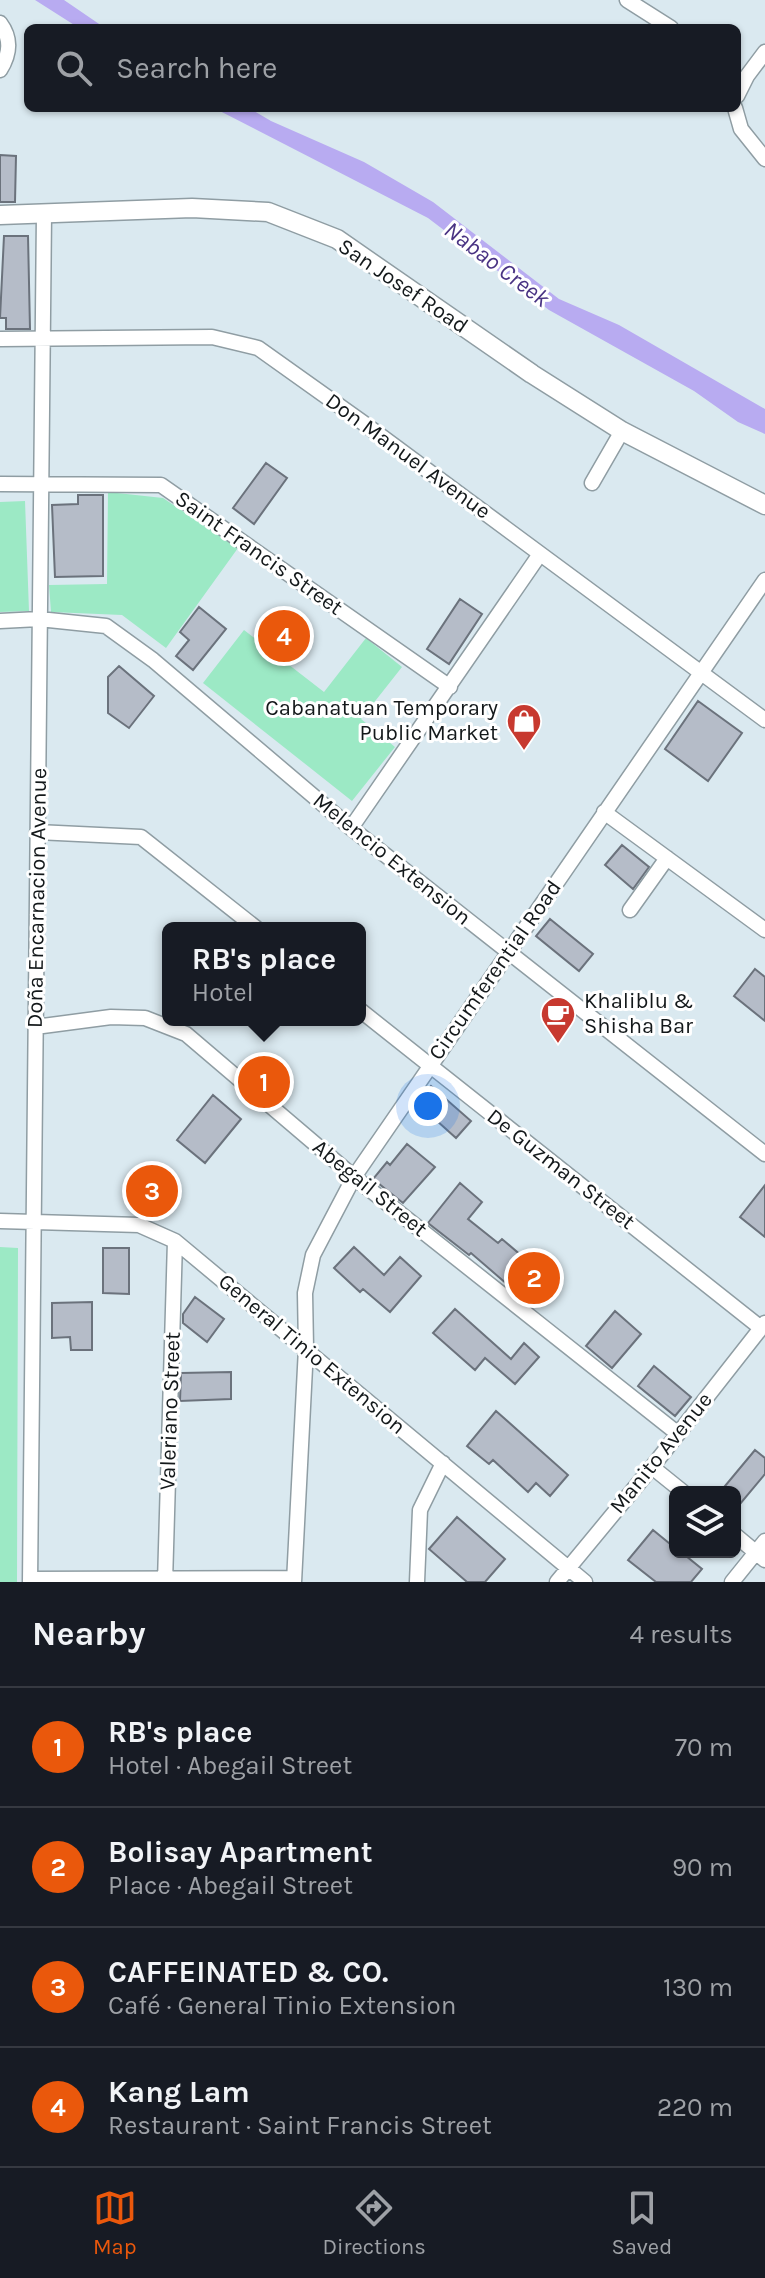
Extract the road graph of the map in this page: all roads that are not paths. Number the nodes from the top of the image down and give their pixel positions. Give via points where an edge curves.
1 (627, 0) edge
2 (0, 23) edge
3 (665, 24) edge
4 (765, 52) edge
5 (0, 70) edge
6 (742, 73) edge
7 (736, 112) edge
8 (765, 159) edge
9 (44, 214) junction
10 (0, 215) edge
11 (42, 338) junction
12 (0, 339) edge
13 (622, 431) junction
14 (41, 483) junction
15 (592, 483) dead end
16 (0, 484) edge
17 (765, 505) edge
18 (540, 554) junction
19 (765, 580) edge
20 (39, 619) junction
21 (0, 621) edge
22 (701, 673) junction
23 (450, 687) junction
24 (765, 720) edge
25 (604, 812) junction
26 (351, 828) junction
27 (37, 832) junction
28 (667, 858) junction
29 (630, 910) dead end
30 (248, 922) edge
31 (765, 930) edge
32 (508, 951) junction
33 (366, 1015) edge
34 (162, 1025) edge
35 (166, 1026) edge
36 (35, 1027) junction
37 (429, 1065) junction
38 (765, 1154) edge
39 (354, 1177) junction
40 (0, 1221) edge
41 (34, 1221) junction
42 (175, 1241) junction
43 (763, 1325) edge
44 (306, 1348) junction
45 (677, 1433) junction
46 (443, 1463) junction
47 (652, 1467) junction
48 (676, 1486) edge
49 (741, 1539) edge
50 (762, 1551) edge
51 (568, 1568) junction
52 (30, 1580) edge
53 (165, 1580) edge
54 (294, 1580) edge
55 (417, 1582) edge
56 (557, 1582) edge
57 (585, 1582) edge
58 (732, 1582) edge

1 - 3 street
2 - 5 street via 9,44
4 - 6 street
7 - 8 street via 741,129
9 - 10 main road, San Josef Road
9 - 11 street, Doña Encarnacion Avenue
9 - 13 main road, San Josef Road via 192,208 268,212 337,239
11 - 12 street, Don Manuel Avenue
11 - 14 street, Doña Encarnacion Avenue
11 - 18 street, Don Manuel Avenue via 212,337 258,348
13 - 15 street
13 - 17 main road, San Josef Road
14 - 16 street, Saint Francis Street
14 - 20 street, Doña Encarnacion Avenue
14 - 23 street, Saint Francis Street via 161,485
18 - 22 street, Don Manuel Avenue
18 - 23 street
19 - 22 street, Circumferential Road
20 - 21 street, Melencio Extension
20 - 26 street, Melencio Extension via 106,626
20 - 27 street, Doña Encarnacion Avenue
22 - 24 street, Don Manuel Avenue
22 - 25 street, Circumferential Road
23 - 26 street
25 - 28 street
25 - 32 street, Circumferential Road
26 - 32 street, Melencio Extension
27 - 30 street via 141,837
27 - 36 street, Doña Encarnacion Avenue
28 - 29 street
28 - 31 street
32 - 37 street, Circumferential Road
32 - 38 street, Melencio Extension
33 - 37 street, De Guzman Street
34 - 36 street, Abegail Street via 145,1018 111,1017
35 - 39 street, Abegail Street via 186,1034
36 - 41 street, Doña Encarnacion Avenue
37 - 39 street, Circumferential Road
37 - 43 street, De Guzman Street
39 - 44 street, Circumferential Road via 313,1255 305,1293
39 - 45 street, Abegail Street
40 - 41 street, General Tinio Extension
41 - 42 street, General Tinio Extension via 139,1225
41 - 52 street, Doña Encarnacion Avenue
42 - 44 street, General Tinio Extension
42 - 53 street, Valeriano Street
43 - 45 street, Manito Avenue
44 - 46 street, General Tinio Extension
44 - 54 street, Circumferential Road
45 - 47 street, Manito Avenue
46 - 51 street, General Tinio Extension
46 - 55 street via 420,1510
47 - 48 street
47 - 51 street, Manito Avenue
49 - 50 street
50 - 58 street
51 - 56 street, Manito Avenue
51 - 57 street, General Tinio Extension
52 - 53 street
53 - 54 street

